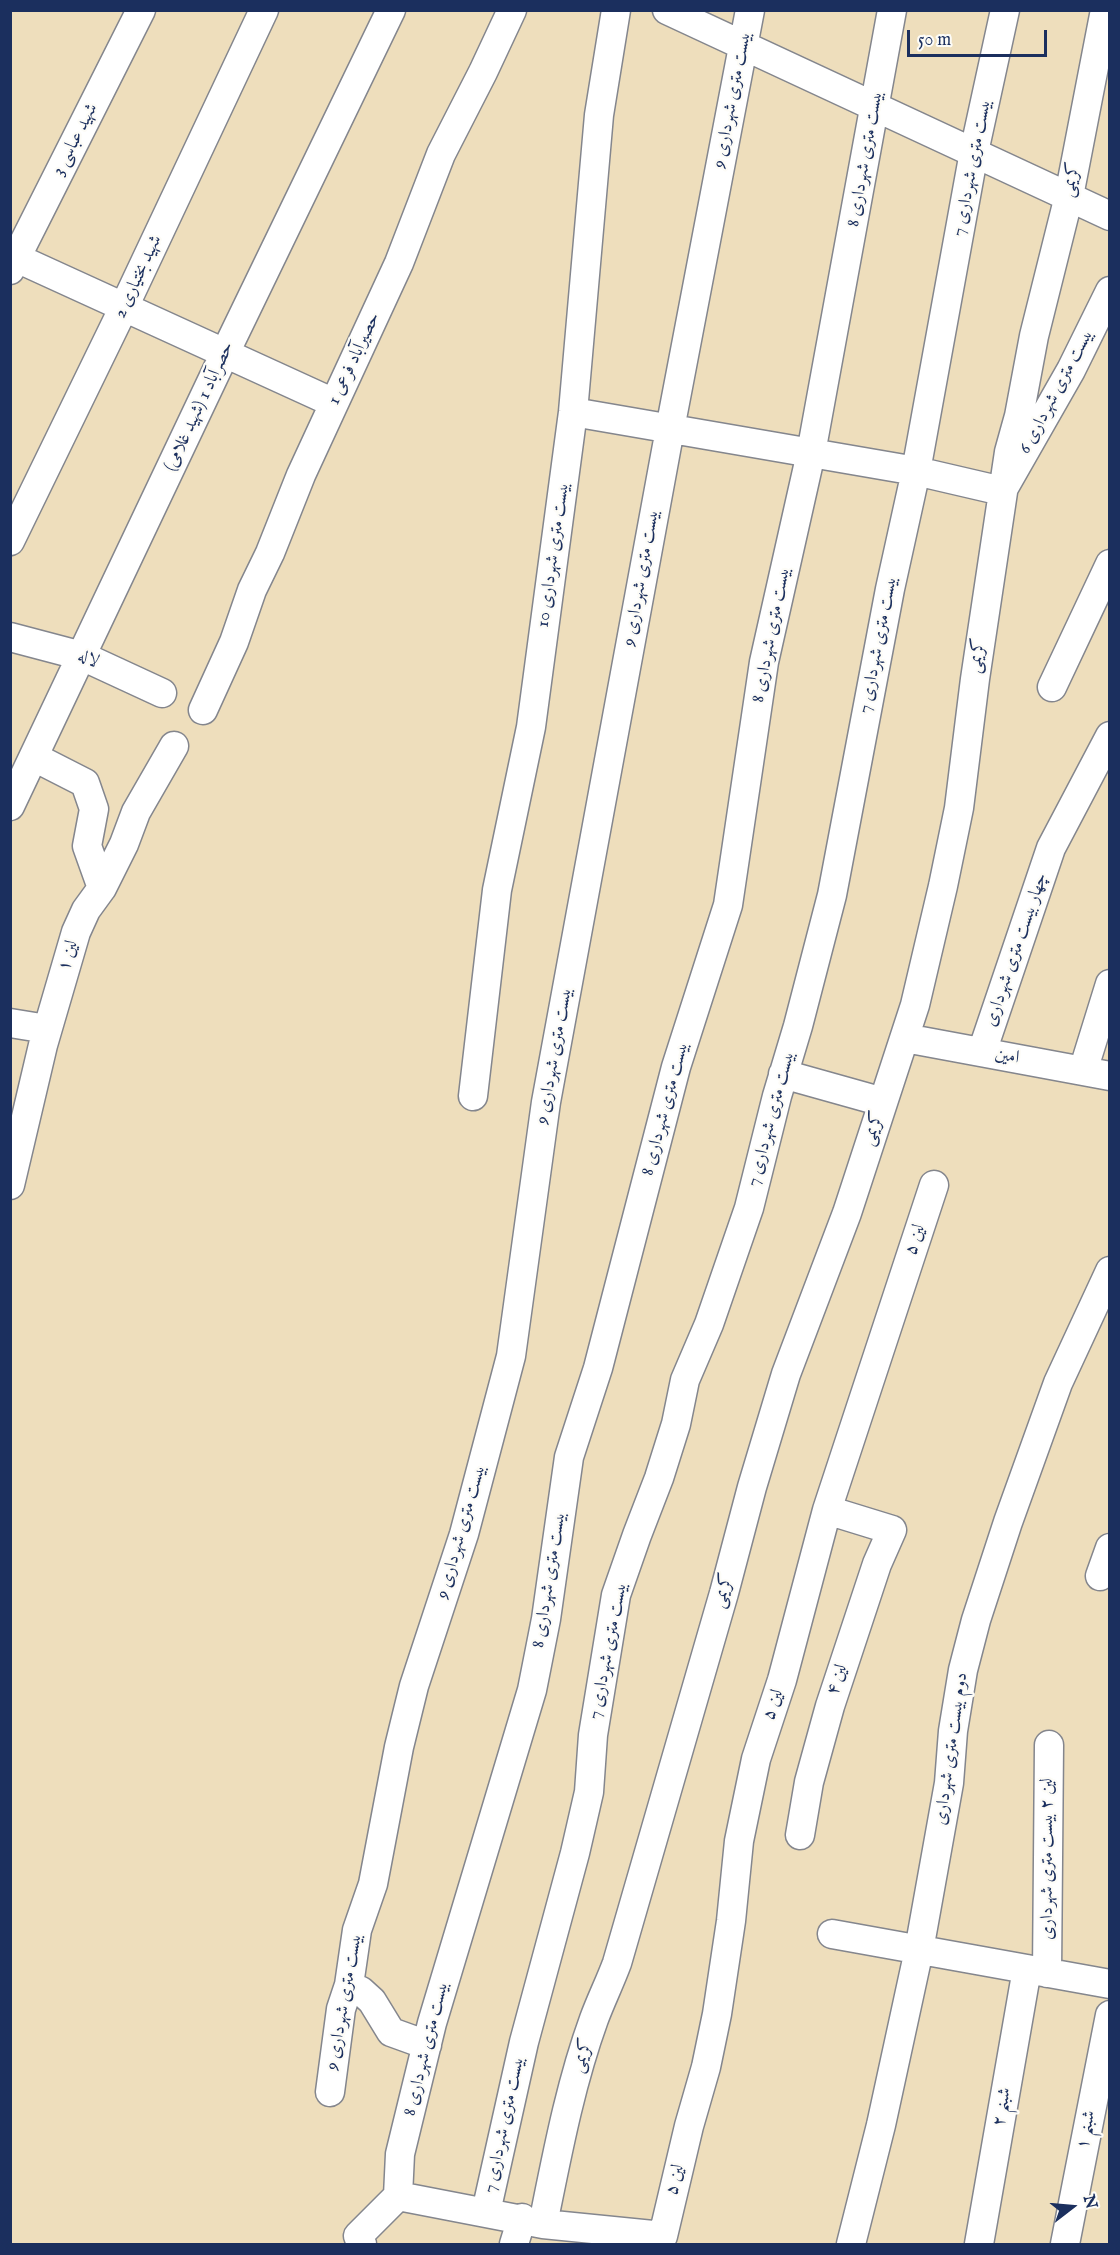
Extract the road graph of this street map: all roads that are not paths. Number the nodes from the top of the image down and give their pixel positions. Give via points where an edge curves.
1 (141, 10) edge
2 (264, 10) edge
3 (392, 10) edge
4 (512, 10) edge
5 (616, 10) edge
6 (667, 10) edge
7 (750, 10) edge
8 (892, 10) edge
9 (1005, 10) edge
10 (1105, 10) edge
11 (744, 46) junction
12 (876, 107) junction
13 (974, 152) junction
14 (1069, 196) junction
15 (1110, 216) edge
16 (13, 261) edge
17 (1110, 291) edge
18 (124, 307) junction
19 (225, 353) junction
20 (334, 403) junction
21 (573, 412) junction
22 (669, 429) junction
23 (811, 453) junction
24 (916, 471) junction
25 (1002, 491) junction
26 (10, 541) edge
27 (1110, 564) edge
28 (10, 637) edge
29 (82, 656) junction
30 (1052, 687) dead end
31 (162, 693) dead end
32 (203, 710) dead end
33 (1110, 736) edge
34 (174, 746) dead end
35 (34, 757) junction
36 (10, 806) edge
37 (102, 888) junction
38 (1110, 984) edge
39 (10, 1023) edge
40 (47, 1029) junction
41 (905, 1038) junction
42 (982, 1052) junction
43 (1096, 1073) edge
44 (783, 1074) junction
45 (473, 1096) dead end
46 (883, 1102) junction
47 (10, 1185) edge
48 (934, 1185) dead end
49 (1110, 1271) edge
50 (827, 1510) junction
51 (1110, 1548) edge
52 (1100, 1576) dead end
53 (1049, 1745) dead end
54 (800, 1835) dead end
55 (832, 1934) dead end
56 (919, 1950) junction
57 (1037, 1971) junction
58 (1110, 1984) edge
59 (349, 1985) junction
60 (1110, 2015) edge
61 (427, 2045) junction
62 (330, 2092) dead end
63 (398, 2196) junction
64 (486, 2212) junction
65 (526, 2229) edge
66 (583, 2236) edge
67 (357, 2242) edge
68 (851, 2244) edge
69 (979, 2244) edge
70 (1065, 2244) edge

1 - 16 street, شهید عباسی 3
2 - 18 street, شهید بختیاری 2
3 - 19 street, حصرآباد 1 (شهید غلامی)
4 - 20 street, حصیرآباد فرعی 1 via 441,154 399,263
5 - 21 street, بیست متری شهرداری 10 via 599,115
6 - 11 street
7 - 11 street, بیست متری شهرداری 9
8 - 12 street, بیست متری شهرداری 8
9 - 13 street, بیست متری شهرداری 7
10 - 14 street, کریمی
11 - 12 street
11 - 22 street, بیست متری شهرداری 9
12 - 13 street
12 - 23 street, بیست متری شهرداری 8
13 - 14 street
13 - 24 street, بیست متری شهرداری 7
14 - 15 street
14 - 25 street, کریمی via 1034,336
16 - 18 street
17 - 25 street, بیست متری شهرداری 6 via 1071,370
18 - 19 street
18 - 26 street, شهید بختیاری 2
19 - 20 street
19 - 29 street, حصرآباد 1 (شهید غلامی)
20 - 32 street, حصیرآباد فرعی 1
21 - 22 street
21 - 45 street, بیست متری شهرداری 10 via 531,727 497,890
22 - 23 street
22 - 59 street, بیست متری شهرداری 9 via 546,1102 511,1356 464,1534 414,1686 373,1884 357,1930
23 - 24 street
23 - 61 street, بیست متری شهرداری 8 via 764,662 728,905 676,1067 598,1368 569,1457 532,1690
24 - 25 street
24 - 44 street, بیست متری شهرداری 7 via 832,895
25 - 41 street, کریمی via 959,808
27 - 30 street
28 - 29 street, لاله
29 - 31 street, لاله
29 - 35 street, حصرآباد 1 (شهید غلامی)
33 - 42 street, چهار بیست متری شهرداری via 1052,848
34 - 37 street, لین ۱ via 136,812
35 - 36 street, حصرآباد 1 (شهید غلامی)
35 - 37 street via 85,783 94,809 87,846
37 - 40 street, لین ۱ via 76,932
38 - 43 street
39 - 40 street
40 - 47 street, لین ۱
41 - 42 street, امین
41 - 46 street, کریمی
42 - 43 street, امین
44 - 46 street
44 - 64 street, بیست متری شهرداری 7 via 749,1208 686,1380 659,1478 616,1595 593,1735 589,1792 521,2052
46 - 65 street, کریمی via 847,1213 786,1374 617,1964 594,2018 562,2128
48 - 50 street, لین ۵
49 - 56 street, دوم بیست متری شهرداری via 1058,1383 976,1620 963,1670 949,1783
50 - 54 street, لین ۴ via 892,1530 830,1706 809,1782
50 - 66 street, لین ۵ via 746,1799 717,2014 663,2236
51 - 52 street
53 - 57 street, لین ۲ بیست متری شهرداری
55 - 56 street
56 - 57 street
56 - 68 street, دوم بیست متری شهرداری
57 - 58 street
57 - 69 street, شبنم ۲
59 - 61 street via 372,2001 391,2031
59 - 62 street, بیست متری شهرداری 9 via 341,2009
60 - 70 street, شبنم ۱
61 - 63 street, بیست متری شهرداری 8 via 400,2154
63 - 64 street
63 - 67 street
64 - 65 street
65 - 66 street

